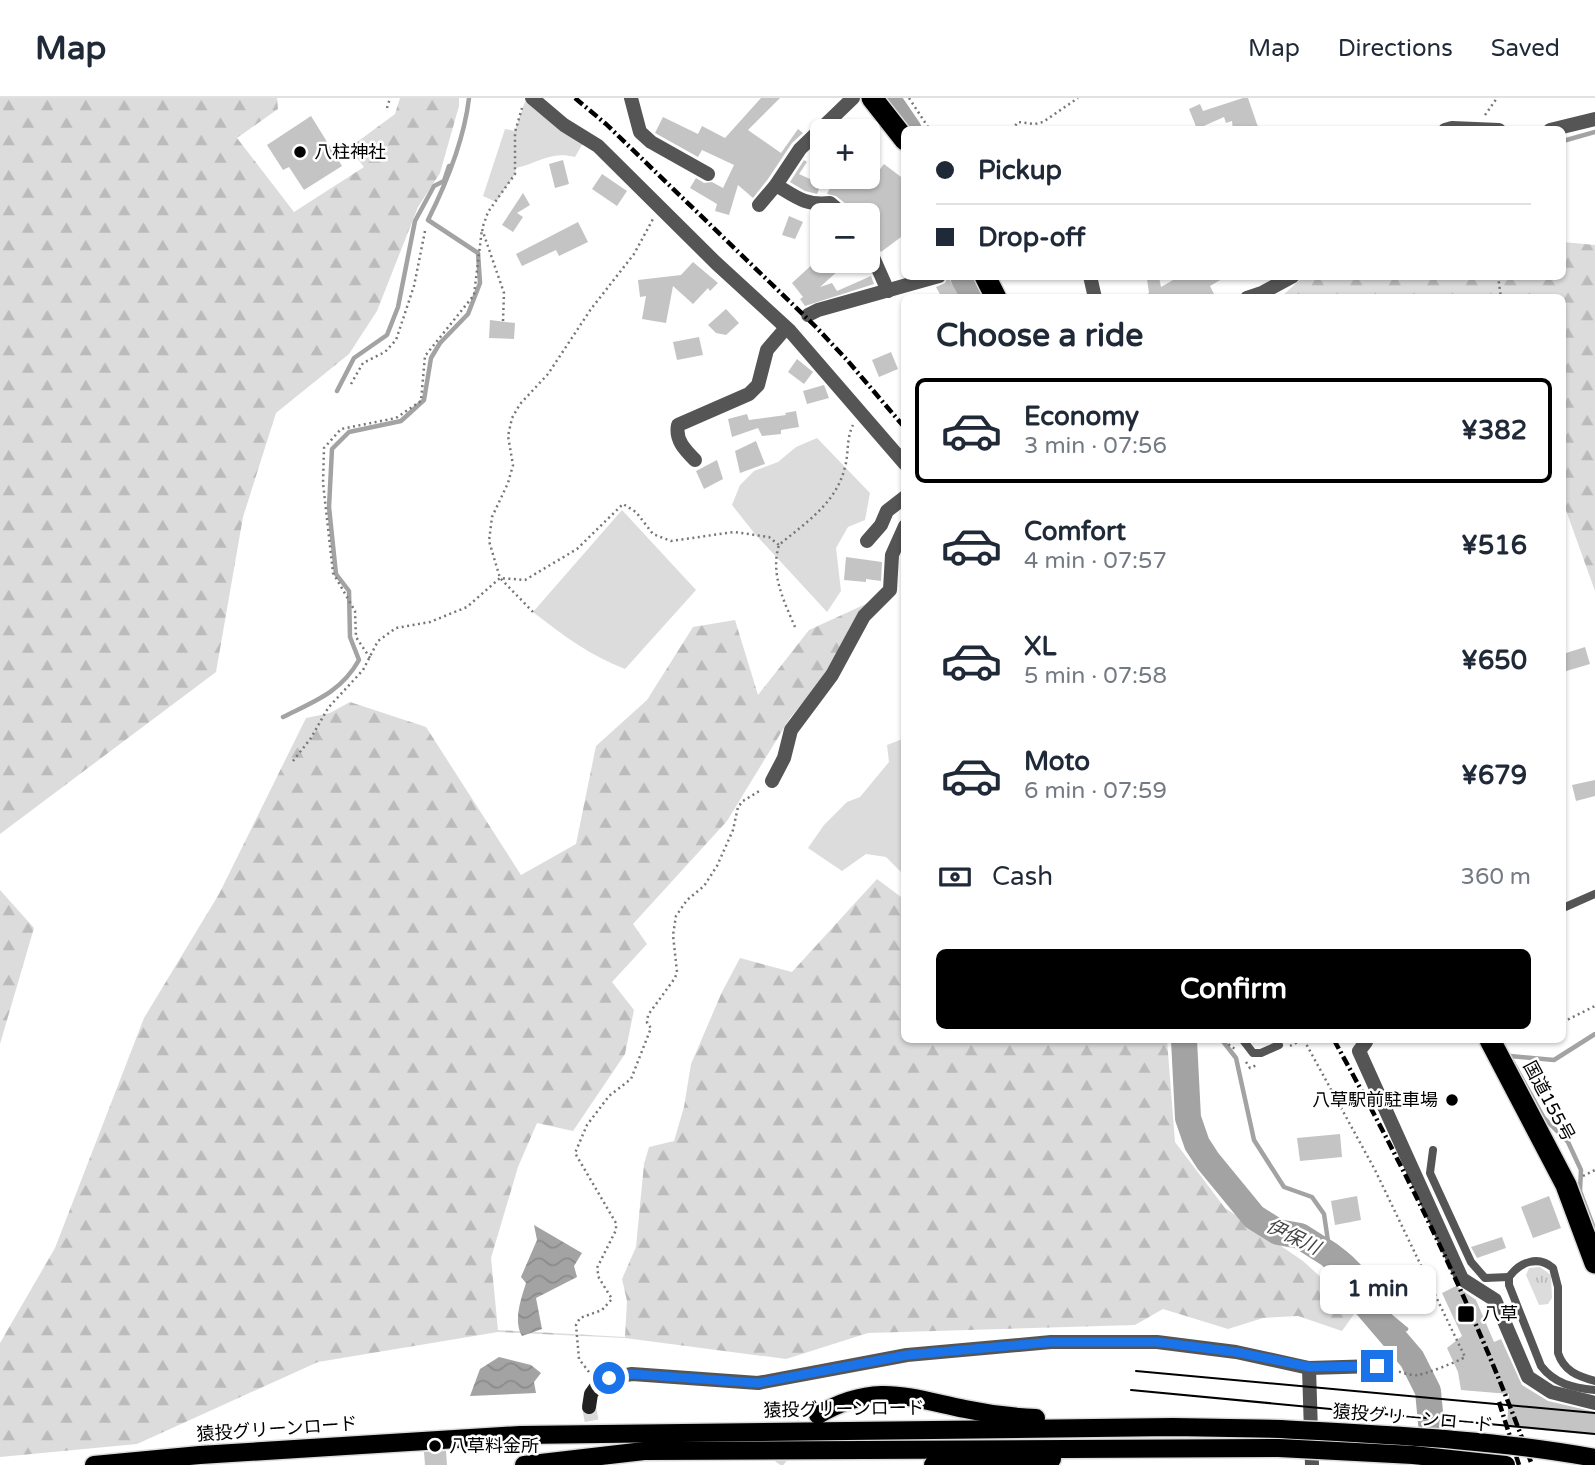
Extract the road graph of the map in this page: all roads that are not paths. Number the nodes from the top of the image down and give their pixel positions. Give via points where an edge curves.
1 (631, 98) edge
2 (853, 98) edge
3 (872, 98) edge
4 (528, 101) edge
5 (1595, 119) edge
6 (1566, 126) edge
7 (901, 135) edge
8 (708, 174) dead end
9 (776, 185) junction
10 (810, 204) edge
11 (759, 205) dead end
12 (880, 273) edge
13 (925, 280) edge
14 (1286, 280) edge
15 (888, 291) junction
16 (1259, 294) edge
17 (808, 315) dead end
18 (785, 329) junction
19 (901, 459) edge
20 (695, 460) dead end
21 (901, 500) edge
22 (901, 535) edge
23 (867, 541) dead end
24 (772, 781) road end
25 (1595, 894) edge
26 (1566, 907) edge
27 (1245, 1043) edge
28 (1278, 1043) edge
29 (1365, 1043) edge
30 (1492, 1043) edge
31 (1433, 1150) dead end
32 (1595, 1263) edge
33 (1509, 1277) junction
34 (1377, 1366) road end
35 (1310, 1367) junction
36 (1595, 1381) edge
37 (598, 1384) joint
38 (1595, 1390) edge
39 (1595, 1403) edge
40 (589, 1407) tunnel mouth
41 (818, 1415) tunnel mouth
42 (1075, 1429) junction
43 (1192, 1448) junction
44 (1595, 1458) edge
45 (94, 1465) edge
46 (524, 1465) edge
47 (933, 1465) edge
48 (1312, 1465) edge
49 (1506, 1465) edge

1 - 8 street via 640,132
2 - 9 street via 800,149
3 - 7 highway
4 - 18 street via 598,146
5 - 6 street
9 - 10 street
9 - 11 street
12 - 15 street
13 - 15 street
14 - 16 street
15 - 17 street
18 - 19 street
18 - 20 street via 767,350 758,384 748,394 678,425 683,447
21 - 23 street via 887,511
22 - 24 street via 892,555 890,590 864,616 832,675 791,730
25 - 26 lane
27 - 28 lane via 1253,1053 1261,1054
29 - 39 street via 1359,1051 1462,1279 1495,1300 1528,1377 1551,1392
30 - 32 highway, 国道155号 via 1566,1185
31 - 33 lane via 1430,1173 1471,1262 1485,1278
33 - 36 lane via 1531,1261 1553,1268 1561,1362 1575,1375
33 - 38 lane via 1511,1294 1541,1366 1567,1386
34 - 35 street
35 - 37 street via 1157,1342 1051,1342 907,1355 758,1383 632,1374
35 - 48 street
37 - 40 main road
41 - 42 main road via 842,1402 891,1394 1038,1418
42 - 44 main road, 猿投グリーンロード, bridge via 1281,1429 1415,1437
42 - 45 main road, 猿投グリーンロード via 520,1435
43 - 46 main road, 猿投グリーンロード via 643,1451
43 - 47 main road
43 - 49 main road, 猿投グリーンロード, bridge via 1413,1455

